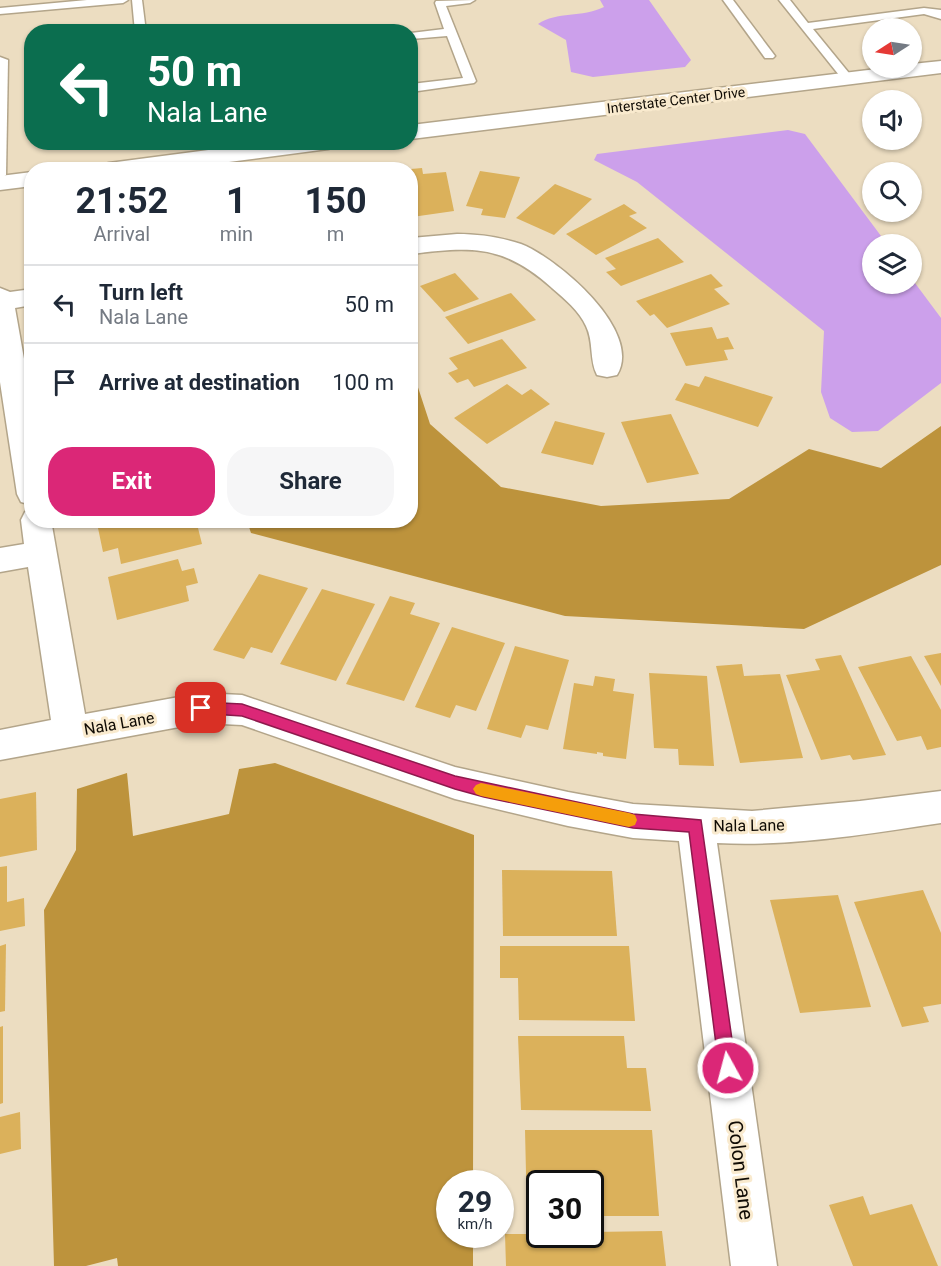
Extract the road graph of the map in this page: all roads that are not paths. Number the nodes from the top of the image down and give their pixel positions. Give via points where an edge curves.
1 (123, 0) edge
2 (137, 0) edge
3 (470, 0) edge
4 (728, 0) edge
5 (784, 0) edge
6 (926, 0) edge
7 (0, 11) edge
8 (940, 15) edge
9 (140, 24) edge
10 (806, 28) junction
11 (451, 32) junction
12 (418, 35) edge
13 (769, 56) dead end
14 (0, 60) edge
15 (941, 67) edge
16 (847, 78) junction
17 (418, 87) edge
18 (418, 131) edge
19 (265, 150) edge
20 (1, 151) edge
21 (172, 162) edge
22 (0, 175) edge
23 (24, 180) edge
24 (0, 183) edge
25 (418, 245) edge
26 (0, 296) edge
27 (24, 298) edge
28 (0, 301) edge
29 (607, 368) dead end
30 (24, 446) edge
31 (37, 528) edge
32 (41, 553) junction
33 (0, 560) edge
34 (70, 731) junction
35 (0, 745) edge
36 (941, 807) edge
37 (696, 825) junction
38 (754, 1266) edge

1 - 7 lane
2 - 9 lane
3 - 11 lane via 440,3
4 - 13 lane
5 - 10 lane
6 - 8 lane
8 - 10 lane via 924,11
10 - 16 lane
11 - 12 lane
11 - 17 lane via 470,81
14 - 20 lane
15 - 16 street, Interstate Center Drive
16 - 18 street, Interstate Center Drive
19 - 21 street
20 - 22 lane
23 - 24 street
25 - 29 street via 470,240 499,244 546,267 590,310 604,336
26 - 28 street
27 - 28 street
28 - 30 street
31 - 32 street
32 - 33 street
32 - 34 street
34 - 35 street, Nala Lane
34 - 37 street, Nala Lane via 201,708 242,710 474,788 633,821
36 - 37 street, Nala Lane via 752,828
37 - 38 street, Colon Lane

